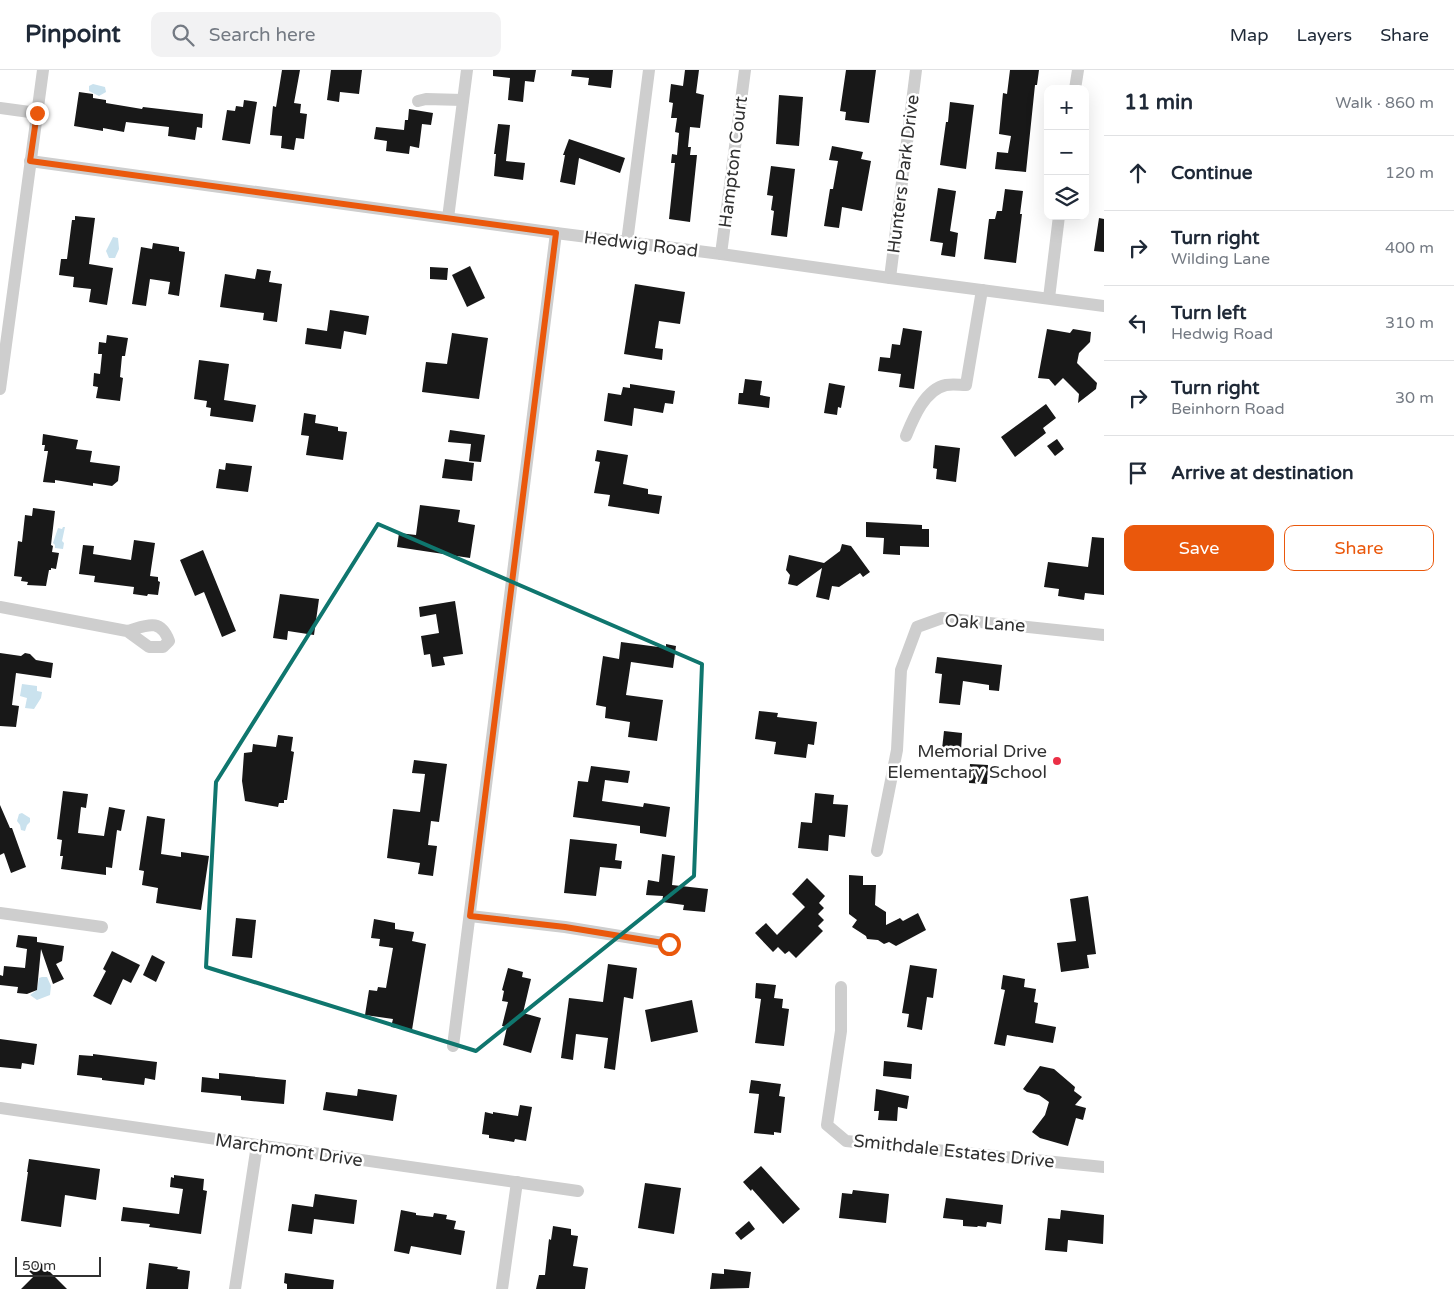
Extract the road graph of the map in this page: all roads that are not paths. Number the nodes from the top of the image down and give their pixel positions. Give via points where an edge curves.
1 (43, 70) edge
2 (467, 70) edge
3 (649, 70) edge
4 (745, 70) edge
5 (916, 70) edge
6 (1078, 70) edge
7 (1076, 85) edge
8 (463, 100) junction
9 (418, 101) dead end
10 (0, 108) edge
11 (37, 113) junction
12 (30, 161) junction
13 (448, 218) junction
14 (1059, 220) edge
15 (556, 233) junction
16 (627, 242) junction
17 (721, 254) junction
18 (890, 278) junction
19 (982, 290) junction
20 (1049, 298) junction
21 (1104, 306) edge
22 (5, 319) edge
23 (0, 389) edge
24 (906, 436) dead end
25 (0, 607) edge
26 (127, 631) dead end
27 (1104, 634) edge
28 (877, 851) dead end
29 (0, 913) edge
30 (470, 916) junction
31 (102, 927) dead end
32 (669, 944) dead end
33 (841, 987) dead end
34 (453, 1046) dead end
35 (0, 1108) edge
36 (257, 1145) junction
37 (1104, 1167) edge
38 (517, 1182) junction
39 (578, 1191) dead end
40 (235, 1289) edge
41 (502, 1289) edge

1 - 11 street
2 - 8 street
3 - 16 street
4 - 17 street, Hampton Court
5 - 18 street, Hunters Park Drive
6 - 7 street
8 - 9 street
8 - 13 street
10 - 11 street
11 - 12 street
12 - 13 street, Hedwig Road
12 - 22 street
13 - 15 street, Hedwig Road
14 - 20 street
15 - 16 street, Hedwig Road
15 - 30 street
16 - 17 street, Hedwig Road
17 - 18 street, Hedwig Road
18 - 19 street, Hedwig Road
19 - 20 street, Hedwig Road
19 - 24 street via 966,385 944,386 928,396 915,414
20 - 21 street, Hedwig Road
22 - 23 street
25 - 26 street
27 - 28 street, Oak Lane via 942,618 917,627 901,670 898,750
29 - 31 street
30 - 32 street
30 - 34 street
33 - 37 street, Smithdale Estates Drive via 841,1031 827,1125 846,1141
35 - 36 street, Marchmont Drive
36 - 38 street, Marchmont Drive
36 - 40 street
38 - 39 street, Marchmont Drive
38 - 41 street

